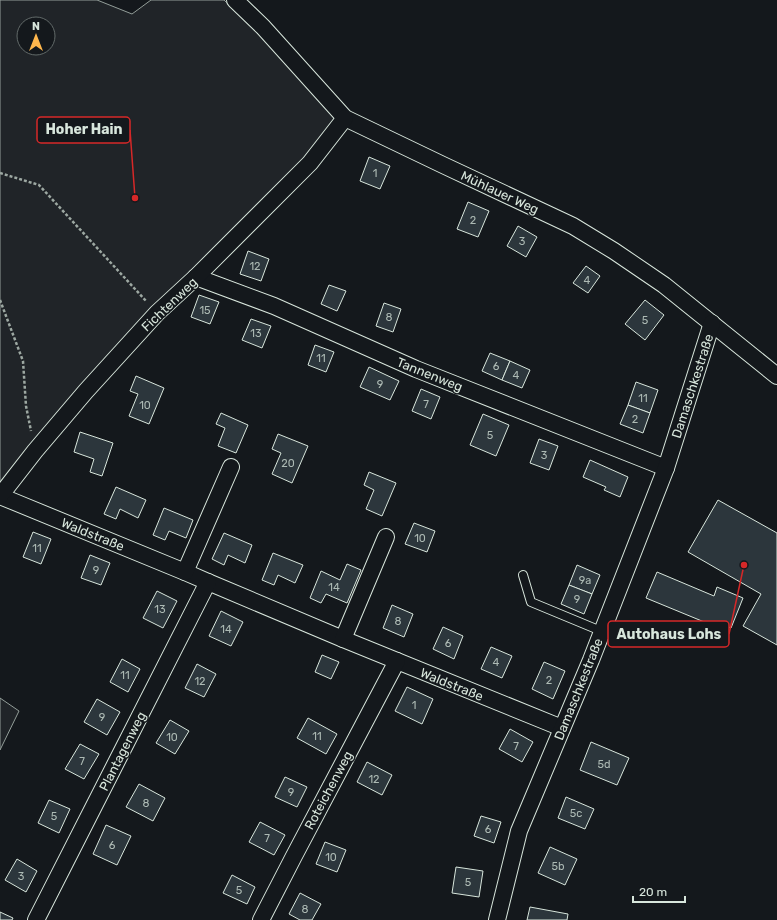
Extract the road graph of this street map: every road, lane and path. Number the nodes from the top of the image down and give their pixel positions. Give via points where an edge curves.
1 (235, 0) edge
2 (345, 118) junction
3 (0, 173) edge
4 (196, 277) junction
5 (0, 300) edge
6 (157, 313) junction
7 (712, 323) junction
8 (777, 376) edge
9 (35, 451) junction
10 (231, 467) dead end
11 (666, 468) junction
12 (0, 496) edge
13 (386, 537) dead end
14 (185, 572) junction
15 (523, 575) dead end
16 (208, 582) junction
17 (601, 631) junction
18 (343, 640) junction
19 (397, 662) junction
20 (562, 728) junction
21 (36, 920) edge
22 (261, 920) edge
23 (496, 920) edge

1 - 2 street, Mühlauer Weg via 264,27
2 - 4 street, Fichtenweg via 310,163
2 - 7 street, Mühlauer Weg via 573,226 664,285
3 - 6 path via 39,185
4 - 6 street, Fichtenweg
4 - 11 street, Tannenweg via 274,306 416,369
5 - 9 path via 23,361 26,406
6 - 9 street, Fichtenweg
7 - 8 street, Mühlauer Weg
7 - 11 street, Damaschkestraße
9 - 12 street, Fichtenweg
10 - 14 street
11 - 17 street, Damaschkestraße
12 - 14 street, Waldstraße
13 - 18 street
14 - 16 street, Waldstraße
15 - 17 lane via 531,602
16 - 18 street, Waldstraße
16 - 21 street, Plantagenweg
17 - 20 street, Damaschkestraße
18 - 19 street, Waldstraße
19 - 20 street, Waldstraße
19 - 22 street, Roteichenweg
20 - 23 street, Damaschkestraße via 519,831

